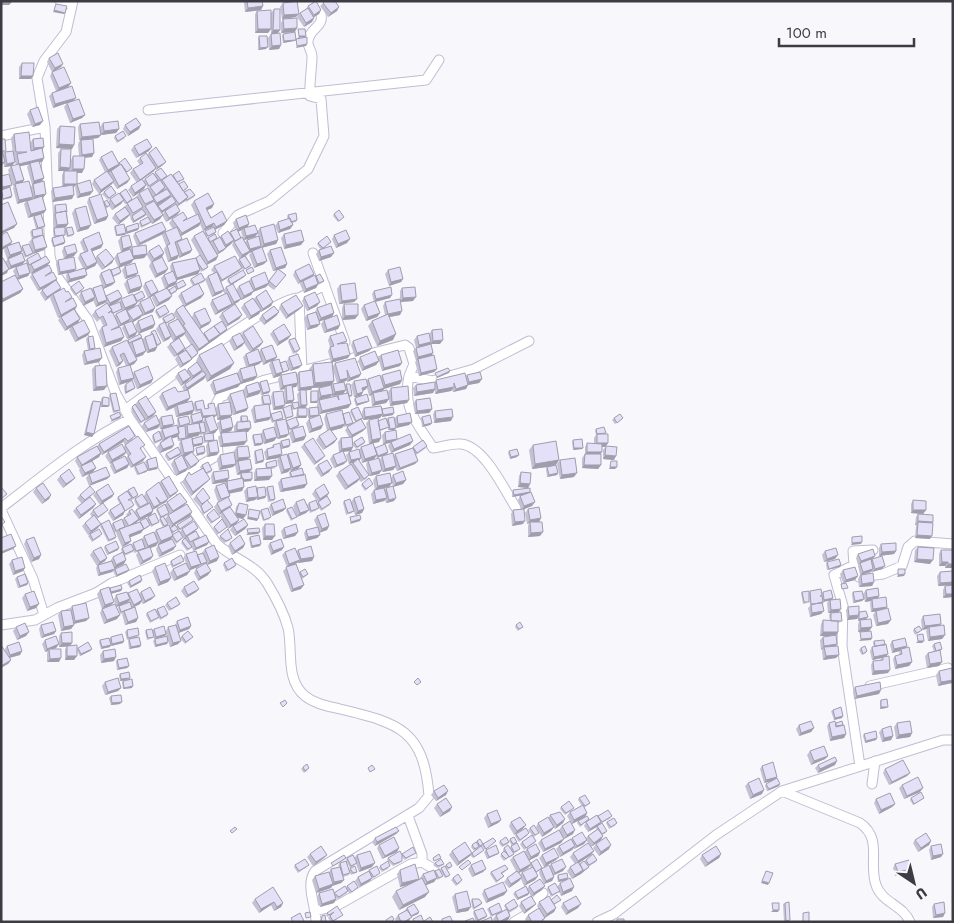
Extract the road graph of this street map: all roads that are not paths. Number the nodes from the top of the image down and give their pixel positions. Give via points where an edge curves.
1 (60, 1) edge
2 (324, 1) edge
3 (72, 3) edge
4 (439, 60) dead end
5 (310, 93) junction
6 (148, 110) dead end
7 (44, 127) junction
8 (1, 136) edge
9 (224, 233) edge
10 (314, 253) dead end
11 (325, 285) junction
12 (299, 298) junction
13 (529, 341) dead end
14 (350, 358) junction
15 (302, 371) junction
16 (409, 376) junction
17 (125, 410) junction
18 (130, 419) junction
19 (174, 480) junction
20 (516, 508) edge
21 (1, 509) edge
22 (953, 544) edge
23 (873, 550) edge
24 (180, 554) edge
25 (854, 565) junction
26 (44, 615) junction
27 (1, 625) edge
28 (948, 668) edge
29 (848, 691) junction
30 (953, 740) edge
31 (875, 761) junction
32 (860, 766) junction
33 (872, 784) dead end
34 (782, 791) junction
35 (408, 816) junction
36 (422, 862) junction
37 (434, 869) edge
38 (543, 893) edge
39 (316, 911) junction
40 (316, 922) edge
41 (514, 922) edge
42 (597, 922) edge
43 (910, 922) edge

1 - 3 street
2 - 5 street via 318,6 322,14 321,23 308,41 312,55
3 - 7 street via 66,32 44,61 37,78
4 - 5 street via 426,80
5 - 6 street
5 - 9 street via 312,97 321,99 324,128 322,142 308,169 269,201 238,215
7 - 8 street
7 - 17 street via 50,256 54,272 88,320
10 - 11 street
11 - 12 street
11 - 14 street
12 - 15 street
12 - 17 street via 289,299 270,309 215,344
13 - 16 street via 474,369 432,381
14 - 15 street
14 - 16 street via 407,345 414,364
15 - 19 street via 265,380 220,397 215,406 218,455
16 - 20 street via 406,395 411,417 433,448 461,444 475,449
17 - 18 street
18 - 19 street
18 - 21 street via 79,449
19 - 35 street via 217,544 228,554 251,565 267,584 287,626 293,676 300,691 316,703 397,725 417,743 427,770 429,796
21 - 26 street via 33,579
22 - 25 street via 915,541 908,547 902,566 882,574 859,577
23 - 25 street via 853,551
24 - 26 street
25 - 29 street via 834,576 843,606 842,646
26 - 27 street via 35,620
28 - 29 street
29 - 32 street
30 - 31 street via 943,740
31 - 32 street
31 - 33 street
32 - 34 street
34 - 42 street via 716,835 614,914
34 - 43 street via 868,829 874,844 874,874 879,891 905,912
35 - 36 street
35 - 39 street via 315,871 310,883
36 - 37 street
36 - 39 street via 414,862 331,908
38 - 41 street via 533,911
39 - 40 street

